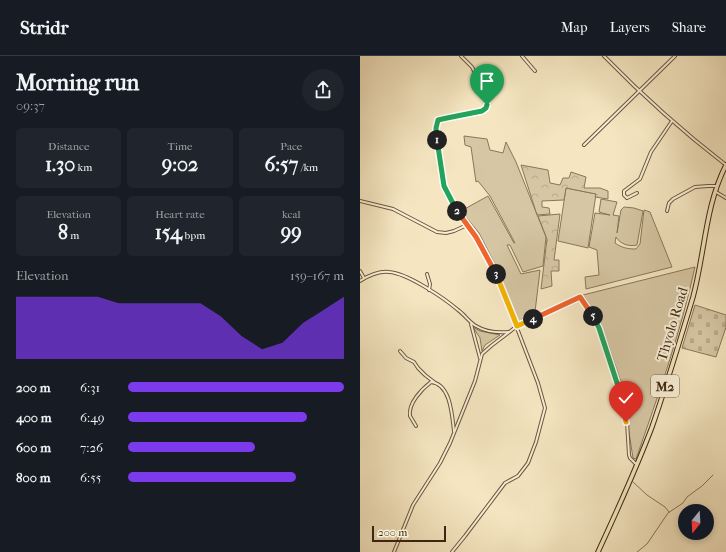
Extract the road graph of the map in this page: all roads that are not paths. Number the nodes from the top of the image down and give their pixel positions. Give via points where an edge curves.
1 (461, 56) edge
2 (522, 56) edge
3 (604, 56) edge
4 (675, 56) edge
5 (535, 71) dead end
6 (638, 91) junction
7 (672, 121) junction
8 (584, 145) dead end
9 (726, 165) edge
10 (717, 186) junction
11 (715, 191) junction
12 (637, 193) dead end
13 (726, 198) edge
14 (360, 201) edge
15 (667, 211) dead end
16 (468, 225) junction
17 (360, 271) edge
18 (427, 274) dead end
19 (364, 278) junction
20 (360, 281) edge
21 (429, 290) junction
22 (471, 323) junction
23 (517, 326) junction
24 (510, 332) junction
25 (400, 351) dead end
26 (480, 358) junction
27 (435, 382) junction
28 (416, 426) dead end
29 (454, 431) junction
30 (637, 465) junction
31 (394, 552) edge
32 (452, 552) edge
33 (598, 552) edge

1 - 16 street via 475,71 487,99 486,108 441,119 436,122 436,128 444,186 455,209
2 - 5 street
3 - 6 street
4 - 6 street
6 - 7 street
6 - 8 street
7 - 9 street
7 - 12 street via 650,152 640,179 624,191 627,198
9 - 10 highway, Thyolo Road / M2
10 - 11 highway, Thyolo Road / M2
10 - 15 street via 695,187 671,200
11 - 13 street
11 - 30 highway, Thyolo Road / M2 via 692,298 663,394
14 - 16 street via 393,209 437,232 446,233
16 - 23 street via 494,268
17 - 19 street
18 - 21 street
19 - 20 street
19 - 21 street via 380,272 389,272 399,274
21 - 22 street via 460,310
22 - 24 street via 488,331
22 - 26 street
23 - 24 street
23 - 30 street via 580,297 599,328 614,370 625,415 629,455
23 - 32 street via 538,383 544,408 536,442 522,471 505,483
24 - 26 street via 484,351
25 - 27 street
26 - 29 street via 475,381
27 - 28 street via 426,385 414,401 410,416
27 - 29 street via 449,398
29 - 31 street via 440,463 413,505
30 - 33 highway, Thyolo Road / M2

